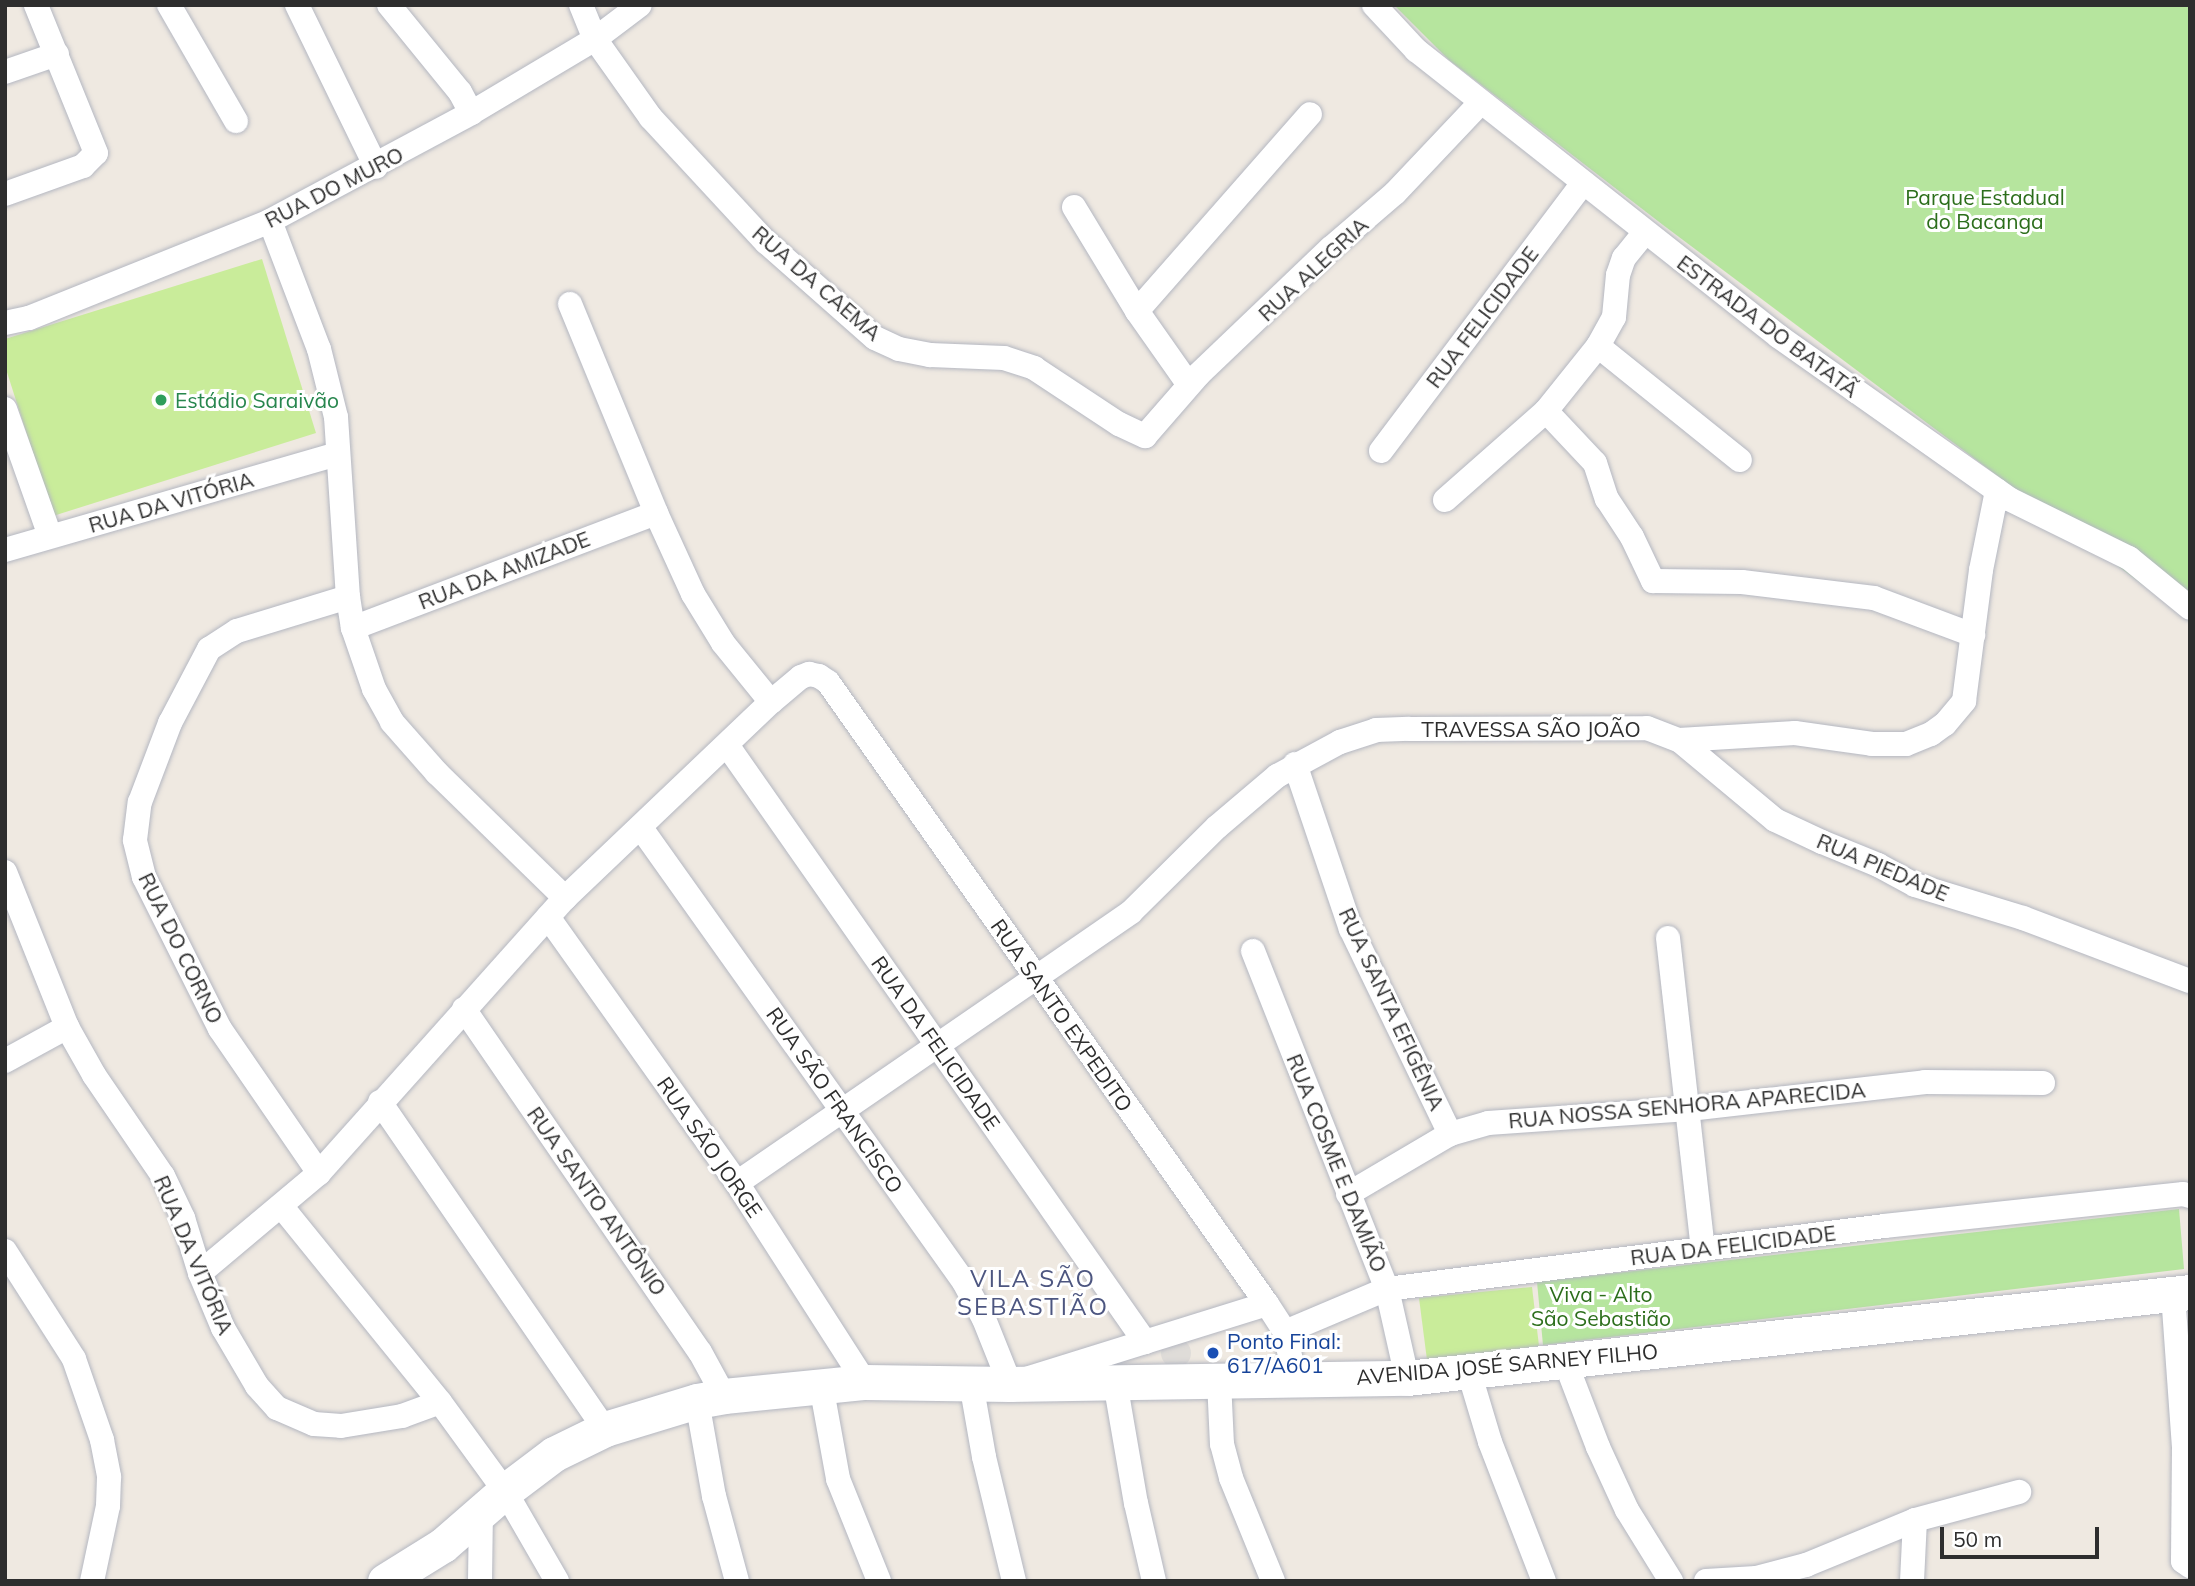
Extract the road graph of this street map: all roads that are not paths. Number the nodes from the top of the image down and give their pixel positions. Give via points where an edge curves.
1 (36, 5) edge
2 (169, 5) edge
3 (297, 5) edge
4 (389, 5) edge
5 (581, 5) edge
6 (640, 5) edge
7 (1374, 5) edge
8 (595, 39) junction
9 (57, 54) junction
10 (5, 72) edge
11 (1481, 102) junction
12 (471, 113) junction
13 (1310, 114) dead end
14 (236, 121) dead end
15 (376, 167) junction
16 (1583, 183) junction
17 (5, 194) edge
18 (1074, 207) dead end
19 (270, 221) junction
20 (1645, 232) junction
21 (570, 304) dead end
22 (1137, 310) junction
23 (5, 323) edge
24 (1598, 346) junction
25 (1189, 385) junction
26 (5, 409) edge
27 (1546, 411) junction
28 (1144, 436) joint
29 (1381, 451) dead end
30 (337, 454) junction
31 (1740, 460) dead end
32 (1997, 491) junction
33 (1445, 500) dead end
34 (656, 513) junction
35 (50, 536) junction
36 (5, 550) edge
37 (348, 597) junction
38 (2190, 608) edge
39 (353, 628) junction
40 (1973, 635) junction
41 (771, 702) junction
42 (1679, 740) junction
43 (727, 745) junction
44 (1295, 764) junction
45 (641, 828) junction
46 (5, 872) edge
47 (565, 898) junction
48 (548, 917) junction
49 (1668, 938) dead end
50 (1253, 951) dead end
51 (1037, 979) junction
52 (2190, 981) edge
53 (464, 1009) junction
54 (67, 1027) junction
55 (939, 1046) junction
56 (5, 1061) edge
57 (2043, 1083) dead end
58 (380, 1102) junction
59 (1689, 1109) junction
60 (843, 1111) junction
61 (1450, 1133) junction
62 (319, 1174) junction
63 (737, 1183) junction
64 (1348, 1194) junction
65 (2190, 1196) edge
66 (282, 1207) junction
67 (1703, 1250) junction
68 (5, 1251) edge
69 (200, 1273) junction
70 (1387, 1289) junction
71 (2181, 1293) edge
72 (1267, 1304) junction
73 (1285, 1332) junction
74 (1145, 1342) junction
75 (1565, 1361) junction
76 (1469, 1372) junction
77 (1407, 1378) junction
78 (1295, 1380) junction
79 (1219, 1381) junction
80 (866, 1382) junction
81 (1115, 1382) junction
82 (971, 1383) junction
83 (1010, 1384) junction
84 (821, 1385) junction
85 (711, 1399) junction
86 (440, 1402) junction
87 (605, 1429) junction
88 (2187, 1446) edge
89 (2019, 1492) dead end
90 (493, 1502) junction
91 (1915, 1520) junction
92 (2190, 1566) edge
93 (92, 1581) edge
94 (385, 1581) edge
95 (480, 1581) edge
96 (557, 1581) edge
97 (737, 1581) edge
98 (879, 1581) edge
99 (1014, 1581) edge
100 (1154, 1581) edge
101 (1273, 1581) edge
102 (1544, 1581) edge
103 (1671, 1581) edge
104 (1706, 1581) edge
105 (1912, 1581) edge

1 - 9 street
2 - 14 street
3 - 15 street
4 - 12 street via 460,92
5 - 8 street, RUA DA CAEMA
6 - 8 street, RUA DO MURO
7 - 11 street, ESTRADA DO BATATÃ via 1416,50
8 - 12 street, RUA DO MURO
8 - 28 street, RUA DA CAEMA via 651,118 766,242 875,338 898,349 1004,358 1034,368
9 - 10 street
9 - 17 street via 96,153 83,166
11 - 16 street, ESTRADA DO BATATÃ
11 - 25 street, RUA ALEGRIA via 1395,194 1331,248
12 - 15 street, RUA DO MURO
13 - 22 street
15 - 19 street, RUA DO MURO
16 - 20 street, ESTRADA DO BATATÃ
16 - 29 street, RUA FELICIDADE
18 - 22 street
19 - 23 street, RUA DO MURO via 30,318
19 - 30 street via 320,349 336,416
20 - 24 street via 1624,258 1614,317
20 - 32 street, ESTRADA DO BATATÃ via 1777,336
21 - 34 street
22 - 25 street
24 - 27 street
24 - 31 street
25 - 28 street, RUA ALEGRIA
26 - 35 street
27 - 33 street
27 - 40 street via 1595,463 1607,499 1653,582 1742,582 1874,598
30 - 35 street, RUA DA VITÓRIA
30 - 37 street
32 - 38 street, ESTRADA DO BATATÃ via 2129,558
32 - 40 street, TRAVESSA SÃO JOÃO
34 - 39 street, RUA DA AMIZADE
34 - 41 street via 699,604
35 - 36 street, RUA DA VITÓRIA
37 - 39 street
37 - 62 street, RUA DO CORNO via 237,631 209,649 161,745 140,802 135,840 144,877 220,1029
39 - 47 street via 374,689 392,722
40 - 42 street, TRAVESSA SÃO JOÃO via 1964,701 1945,724 1906,744 1849,743 1795,733
41 - 43 street
41 - 51 street, RUA SANTO EXPEDITO via 801,677 819,676 828,682
42 - 44 street, TRAVESSA SÃO JOÃO via 1647,729 1376,730
42 - 52 street, RUA PIEDADE via 1775,820 1915,886 2023,918
43 - 45 street
43 - 55 street, RUA DA FELICIDADE
44 - 51 street, TRAVESSA SÃO JOÃO via 1217,827 1131,912
44 - 61 street, RUA SANTA EFIGÊNIA via 1350,929
45 - 47 street
45 - 60 street, RUA SÃO FRANCISCO
46 - 54 street, RUA DA VITÓRIA
47 - 48 street
48 - 53 street
48 - 63 street, RUA SÃO JORGE
49 - 59 street
50 - 64 street, RUA COSME E DAMIÃO
51 - 55 street
51 - 72 street, RUA SANTO EXPEDITO
53 - 58 street
53 - 85 street, RUA SANTO ANTÔNIO via 700,1352
54 - 56 street
54 - 69 street, RUA DA VITÓRIA via 163,1176 183,1218
55 - 60 street
55 - 74 street, RUA DA FELICIDADE
57 - 59 street, RUA NOSSA SENHORA APARECIDA via 1925,1082
58 - 62 street
58 - 87 street
59 - 61 street, RUA NOSSA SENHORA APARECIDA via 1513,1121
59 - 67 street
60 - 63 street
60 - 83 street, RUA SÃO FRANCISCO via 964,1282
61 - 64 street, RUA NOSSA SENHORA APARECIDA
62 - 66 street
63 - 80 street, RUA SÃO JORGE
64 - 70 street, RUA COSME E DAMIÃO
65 - 67 street, RUA DA FELICIDADE via 1966,1217
66 - 69 street
66 - 86 street
67 - 70 street, RUA DA FELICIDADE
68 - 93 street via 74,1359 102,1440 109,1477 108,1506
69 - 86 street, RUA DA VITÓRIA via 223,1328 257,1386 293,1418 341,1426 402,1416
70 - 73 street, RUA DA FELICIDADE
70 - 77 street, RUA COSME E DAMIÃO
71 - 75 main road, AVENIDA JOSÉ SARNEY FILHO
71 - 88 street
72 - 73 street, RUA SANTO EXPEDITO
72 - 74 street
73 - 78 street, RUA SANTO EXPEDITO
74 - 83 street
75 - 76 main road, AVENIDA JOSÉ SARNEY FILHO
75 - 103 street via 1627,1510
76 - 77 main road, AVENIDA JOSÉ SARNEY FILHO
76 - 102 street via 1490,1442
77 - 78 main road, AVENIDA JOSÉ SARNEY FILHO
78 - 79 main road, AVENIDA JOSÉ SARNEY FILHO
79 - 81 main road, AVENIDA JOSÉ SARNEY FILHO
79 - 101 street via 1222,1444 1231,1478
80 - 82 main road, AVENIDA JOSÉ SARNEY FILHO
80 - 84 main road, AVENIDA JOSÉ SARNEY FILHO
81 - 83 main road, AVENIDA JOSÉ SARNEY FILHO
81 - 100 street
82 - 83 main road, AVENIDA JOSÉ SARNEY FILHO
82 - 99 street
84 - 85 main road, AVENIDA JOSÉ SARNEY FILHO
84 - 98 street via 838,1479
85 - 87 main road, AVENIDA JOSÉ SARNEY FILHO
85 - 97 street, RUA SANTO ANTÔNIO via 714,1496
86 - 90 street
87 - 90 main road, AVENIDA JOSÉ SARNEY FILHO via 554,1454
88 - 92 street via 2183,1561
89 - 91 street
90 - 94 main road, AVENIDA JOSÉ SARNEY FILHO via 443,1545
90 - 95 street
90 - 96 street
91 - 104 street via 1806,1565 1756,1578
91 - 105 street

